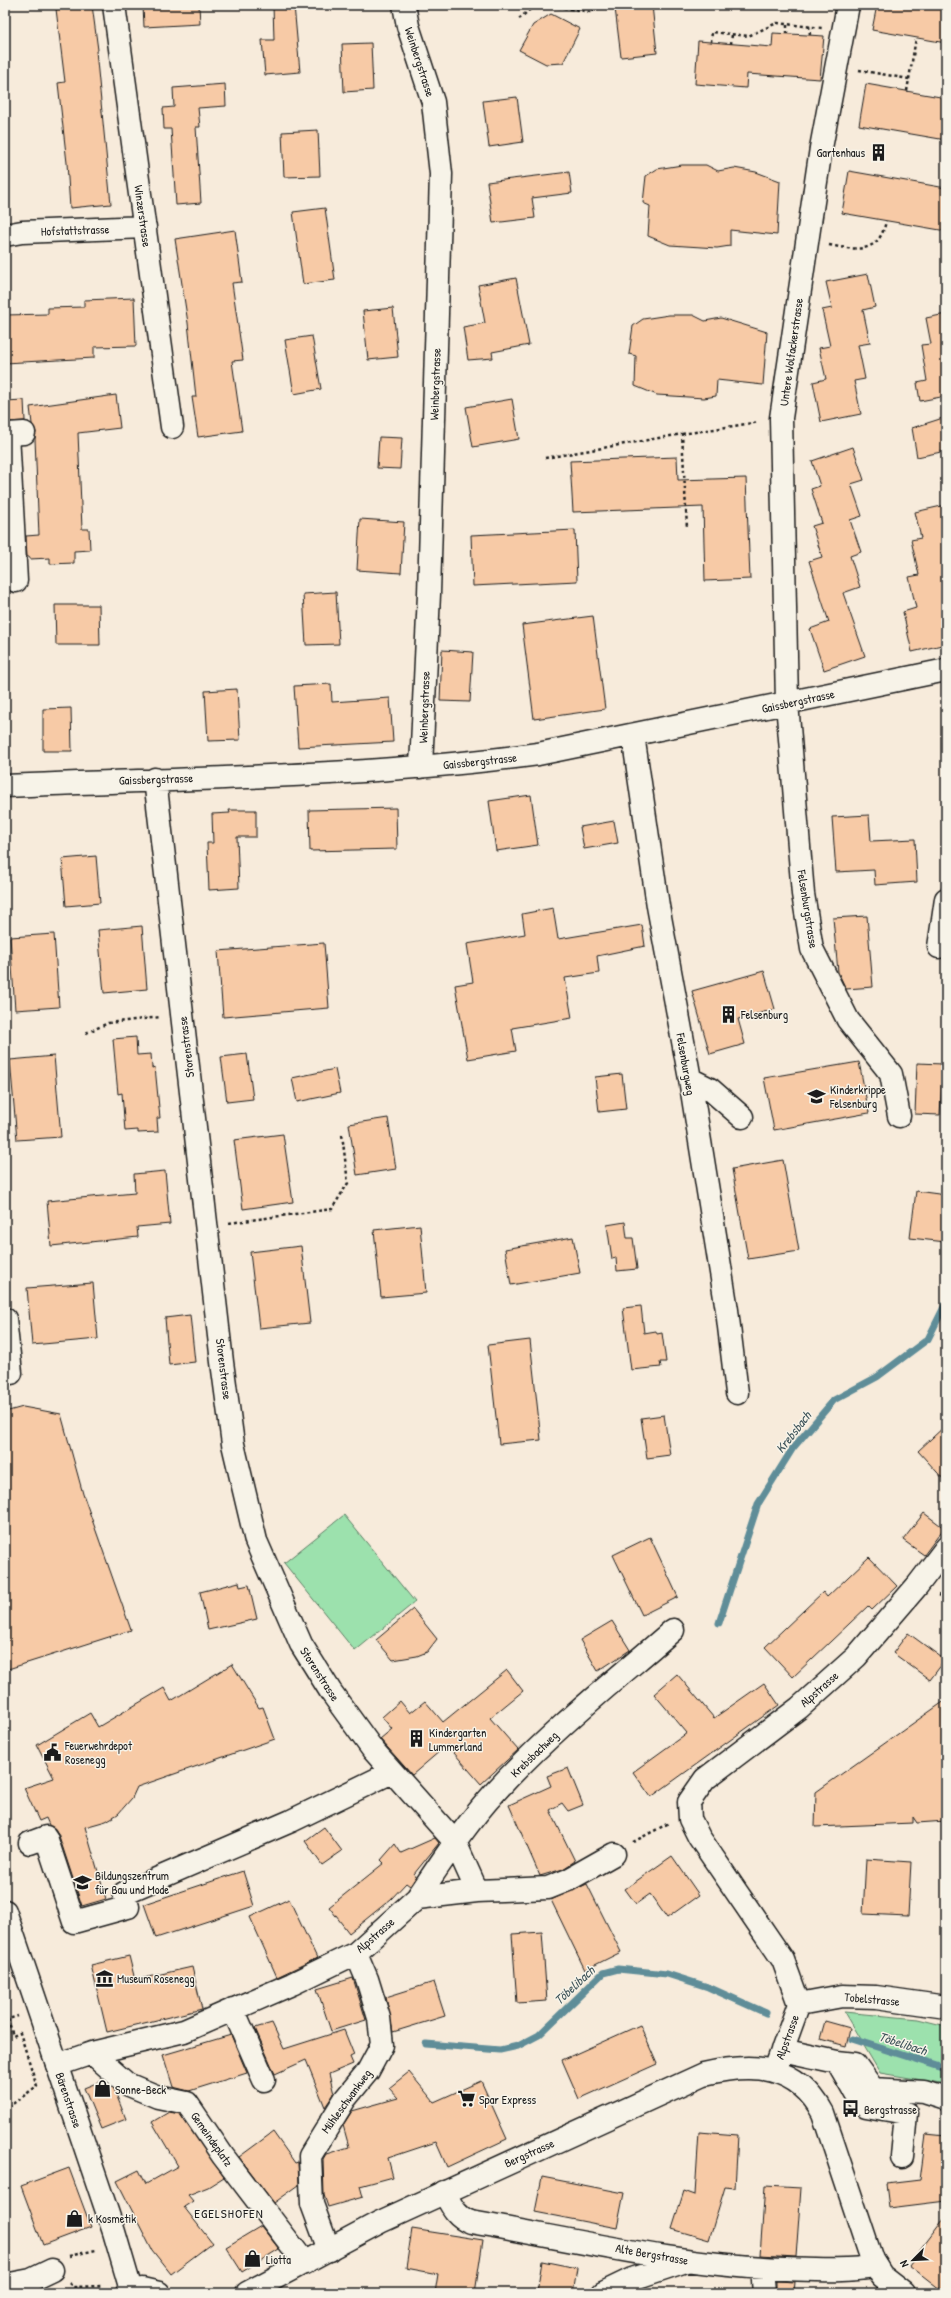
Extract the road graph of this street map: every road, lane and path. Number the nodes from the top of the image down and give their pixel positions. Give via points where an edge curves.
1 (114, 5) edge
2 (404, 5) edge
3 (535, 5) edge
4 (546, 5) edge
5 (597, 5) edge
6 (848, 5) edge
7 (519, 19) dead end
8 (787, 24) junction
9 (809, 26) junction
10 (844, 30) junction
11 (732, 34) junction
12 (786, 34) dead end
13 (810, 35) dead end
14 (916, 38) dead end
15 (711, 42) dead end
16 (732, 44) dead end
17 (837, 66) junction
18 (909, 79) junction
19 (907, 91) dead end
20 (886, 221) dead end
21 (145, 228) junction
22 (5, 235) edge
23 (807, 242) junction
24 (781, 418) junction
25 (172, 427) dead end
26 (24, 433) dead end
27 (682, 434) junction
28 (545, 458) dead end
29 (686, 528) dead end
30 (18, 581) edge
31 (946, 670) edge
32 (787, 703) junction
33 (633, 735) junction
34 (421, 767) junction
35 (155, 779) junction
36 (5, 786) edge
37 (946, 899) edge
38 (939, 947) dead end
39 (182, 1015) junction
40 (86, 1033) dead end
41 (690, 1079) junction
42 (899, 1116) dead end
43 (742, 1117) dead end
44 (342, 1134) dead end
45 (206, 1226) junction
46 (5, 1319) edge
47 (5, 1374) edge
48 (737, 1393) dead end
49 (946, 1548) edge
50 (673, 1630) dead end
51 (392, 1772) junction
52 (690, 1818) junction
53 (455, 1842) junction
54 (30, 1843) dead end
55 (614, 1854) joint
56 (478, 1891) junction
57 (417, 1898) junction
58 (5, 1911) edge
59 (356, 1953) junction
60 (799, 2004) junction
61 (946, 2008) edge
62 (233, 2009) junction
63 (8, 2019) dead end
64 (782, 2050) junction
65 (92, 2053) junction
66 (837, 2062) junction
67 (57, 2066) junction
68 (775, 2070) junction
69 (264, 2080) dead end
70 (946, 2100) edge
71 (10, 2106) dead end
72 (902, 2157) dead end
73 (444, 2192) junction
74 (98, 2250) dead end
75 (329, 2250) junction
76 (687, 2261) junction
77 (305, 2263) junction
78 (876, 2267) junction
79 (762, 2268) junction
80 (60, 2269) junction
81 (5, 2285) edge
82 (102, 2286) dead end
83 (129, 2292) edge
84 (159, 2293) edge
85 (247, 2293) edge
86 (603, 2293) edge
87 (764, 2293) edge
88 (904, 2293) edge

1 - 21 street, Winzerstrasse
2 - 34 street, Weinbergstrasse via 408,26 433,102 440,174 429,594
3 - 7 path
4 - 5 path via 591,12
6 - 10 street, Untere Wolfackerstrasse
8 - 9 path
8 - 11 path via 777,23 748,36
8 - 12 path
9 - 10 path
9 - 13 path
10 - 17 street, Untere Wolfackerstrasse
11 - 15 path via 712,32
11 - 16 path
14 - 18 path
17 - 18 path
17 - 23 street, Untere Wolfackerstrasse
18 - 19 path
20 - 23 path via 883,233 875,242 860,250
21 - 22 street, Hofstattstrasse via 22,232
21 - 25 street, Winzerstrasse
23 - 24 street, Untere Wolfackerstrasse
24 - 27 path
24 - 32 street, Untere Wolfackerstrasse
26 - 30 street via 8,434
27 - 28 path
27 - 29 path
31 - 32 street, Gaissbergstrasse
32 - 33 street, Gaissbergstrasse
32 - 42 street, Felsenburgstrasse via 803,894 812,949 848,1020 891,1074
33 - 34 street, Gaissbergstrasse via 538,754
33 - 41 street, Felsenburgweg via 657,899
34 - 35 street, Gaissbergstrasse
35 - 36 street, Gaissbergstrasse
35 - 39 street, Storenstrasse
37 - 38 street
39 - 40 path via 108,1022
39 - 45 street, Storenstrasse
41 - 43 street via 710,1089
41 - 48 street, Felsenburgweg
44 - 45 path via 348,1183 332,1209
45 - 51 street, Storenstrasse via 234,1444 256,1541 301,1644 331,1692
46 - 47 street via 11,1373
49 - 52 street, Alpstrasse via 856,1657 799,1708 705,1779 688,1802
50 - 53 street, Krebsbachweg via 541,1745 496,1791
51 - 53 street, Storenstrasse
51 - 54 street via 291,1821 124,1893 128,1907 74,1922 46,1837
52 - 55 path via 665,1824
52 - 60 street, Alpstrasse via 699,1837 783,1960
53 - 56 street, Storenstrasse
53 - 57 street, Krebsbachweg
55 - 56 street via 568,1880 548,1888
56 - 57 street
57 - 59 street, Alpstrasse
58 - 67 street, Bärenstrasse
59 - 62 street, Alpstrasse
59 - 75 street, Mühleschwankweg via 379,2018 382,2045 368,2071 345,2099 310,2156 312,2204
60 - 61 street, Tobelstrasse via 842,1996 876,1997
60 - 64 street, Alpstrasse
62 - 65 street, Alpstrasse via 184,2031
62 - 69 street
63 - 71 path via 13,2036 20,2033 37,2086
64 - 66 street
64 - 68 street, Alpstrasse
65 - 67 street, Alpstrasse
65 - 77 street, Gemeindeplatz via 127,2084 158,2097 187,2103 223,2156
66 - 70 street via 855,2064 873,2089 924,2092
66 - 72 street via 859,2100 866,2106 906,2113
67 - 83 street, Bärenstrasse via 114,2232
68 - 73 street, Bergstrasse via 740,2067 704,2074
68 - 78 street, Bergstrasse via 800,2086 818,2103
73 - 75 street, Bergstrasse
73 - 76 street, Alte Bergstrasse via 456,2212 471,2222
74 - 80 path
75 - 77 street, Bergstrasse
76 - 79 street, Alte Bergstrasse
76 - 86 street via 632,2279
77 - 85 street, Bergstrasse
78 - 79 street, Alte Bergstrasse via 850,2271
78 - 88 street, Bergstrasse via 882,2276
79 - 87 street
80 - 81 street via 31,2280
80 - 82 path via 73,2287
83 - 84 street via 142,2288

